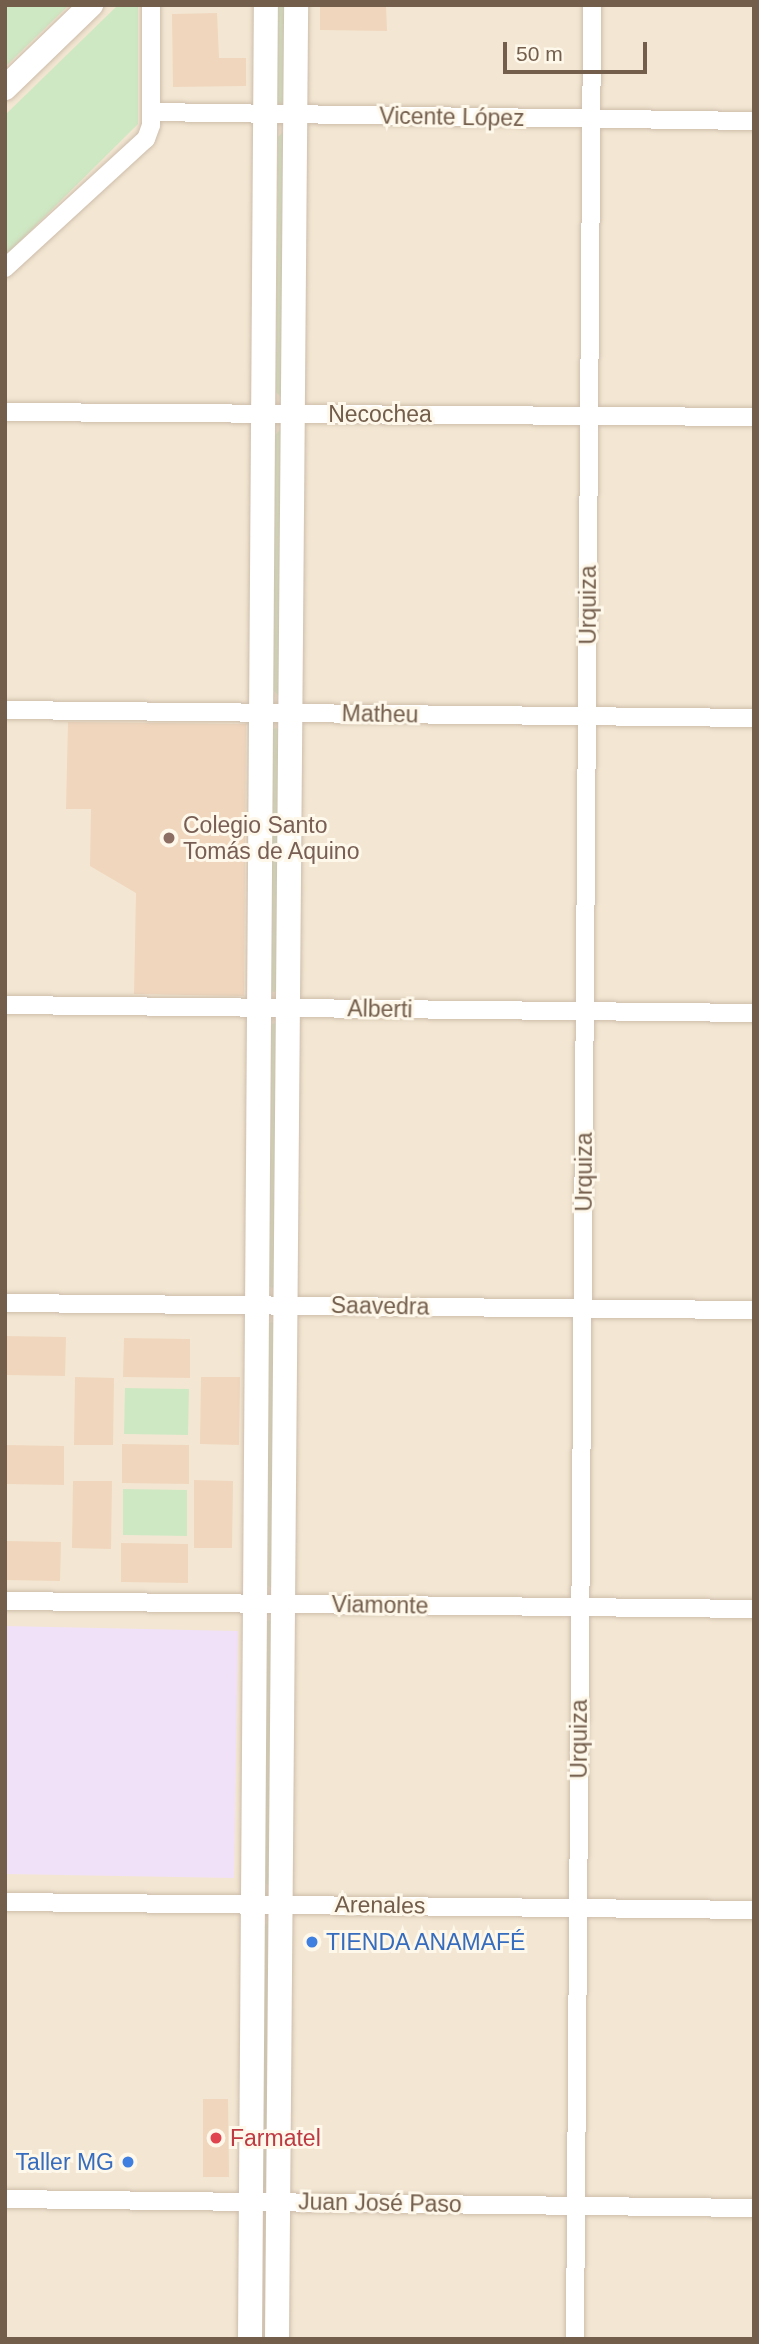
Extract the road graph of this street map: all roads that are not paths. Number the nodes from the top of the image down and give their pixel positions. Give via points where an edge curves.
1 (91, 5) edge
2 (151, 5) edge
3 (266, 5) edge
4 (296, 5) edge
5 (592, 5) edge
6 (5, 88) edge
7 (151, 112) junction
8 (265, 114) junction
9 (295, 114) junction
10 (592, 118) junction
11 (754, 121) edge
12 (5, 268) edge
13 (5, 412) edge
14 (264, 413) junction
15 (293, 414) junction
16 (589, 416) junction
17 (754, 417) edge
18 (5, 710) edge
19 (261, 712) junction
20 (290, 712) junction
21 (587, 716) junction
22 (754, 718) edge
23 (5, 1005) edge
24 (259, 1007) junction
25 (288, 1008) junction
26 (585, 1011) junction
27 (754, 1013) edge
28 (5, 1303) edge
29 (257, 1305) junction
30 (286, 1305) junction
31 (583, 1308) junction
32 (754, 1310) edge
33 (5, 1601) edge
34 (255, 1604) junction
35 (283, 1604) junction
36 (580, 1607) junction
37 (754, 1609) edge
38 (5, 1902) edge
39 (253, 1904) junction
40 (281, 1904) junction
41 (578, 1908) junction
42 (754, 1910) edge
43 (5, 2199) edge
44 (251, 2202) junction
45 (278, 2202) junction
46 (576, 2206) junction
47 (754, 2208) edge
48 (250, 2339) edge
49 (277, 2339) edge
50 (575, 2339) edge

1 - 6 main road
2 - 7 street
3 - 8 main road
4 - 9 main road
5 - 10 street, Urquiza
7 - 8 street, Vicente López
7 - 12 street via 146,139
8 - 9 street, Vicente López
8 - 14 main road
9 - 10 street, Vicente López
9 - 15 main road
10 - 11 street, Vicente López
10 - 16 street, Urquiza
13 - 14 street, Necochea
14 - 15 street, Necochea
14 - 19 main road
15 - 16 street, Necochea
15 - 20 main road
16 - 17 street, Necochea
16 - 21 street, Urquiza
18 - 19 street, Matheu
19 - 20 street, Matheu
19 - 24 main road
20 - 21 street, Matheu
20 - 25 main road
21 - 22 street, Matheu
21 - 26 street, Urquiza
23 - 24 street, Alberti
24 - 25 street, Alberti
24 - 29 main road
25 - 26 street, Alberti
25 - 30 main road
26 - 27 street, Alberti
26 - 31 street, Urquiza
28 - 29 street, Saavedra
29 - 30 street, Saavedra
29 - 34 main road
30 - 31 street, Saavedra
30 - 35 main road
31 - 32 street, Saavedra
31 - 36 street, Urquiza
33 - 34 street, Viamonte
34 - 35 street, Viamonte
34 - 39 main road
35 - 36 street, Viamonte
35 - 40 main road
36 - 37 street, Viamonte
36 - 41 street, Urquiza
38 - 39 street, Arenales
39 - 40 street, Arenales
39 - 44 main road
40 - 41 street, Arenales
40 - 45 main road
41 - 42 street, Arenales
41 - 46 street, Urquiza
43 - 44 street, Juan José Paso
44 - 45 street, Juan José Paso
44 - 48 main road
45 - 46 street, Juan José Paso
45 - 49 main road
46 - 47 street, Juan José Paso
46 - 50 street, Urquiza

